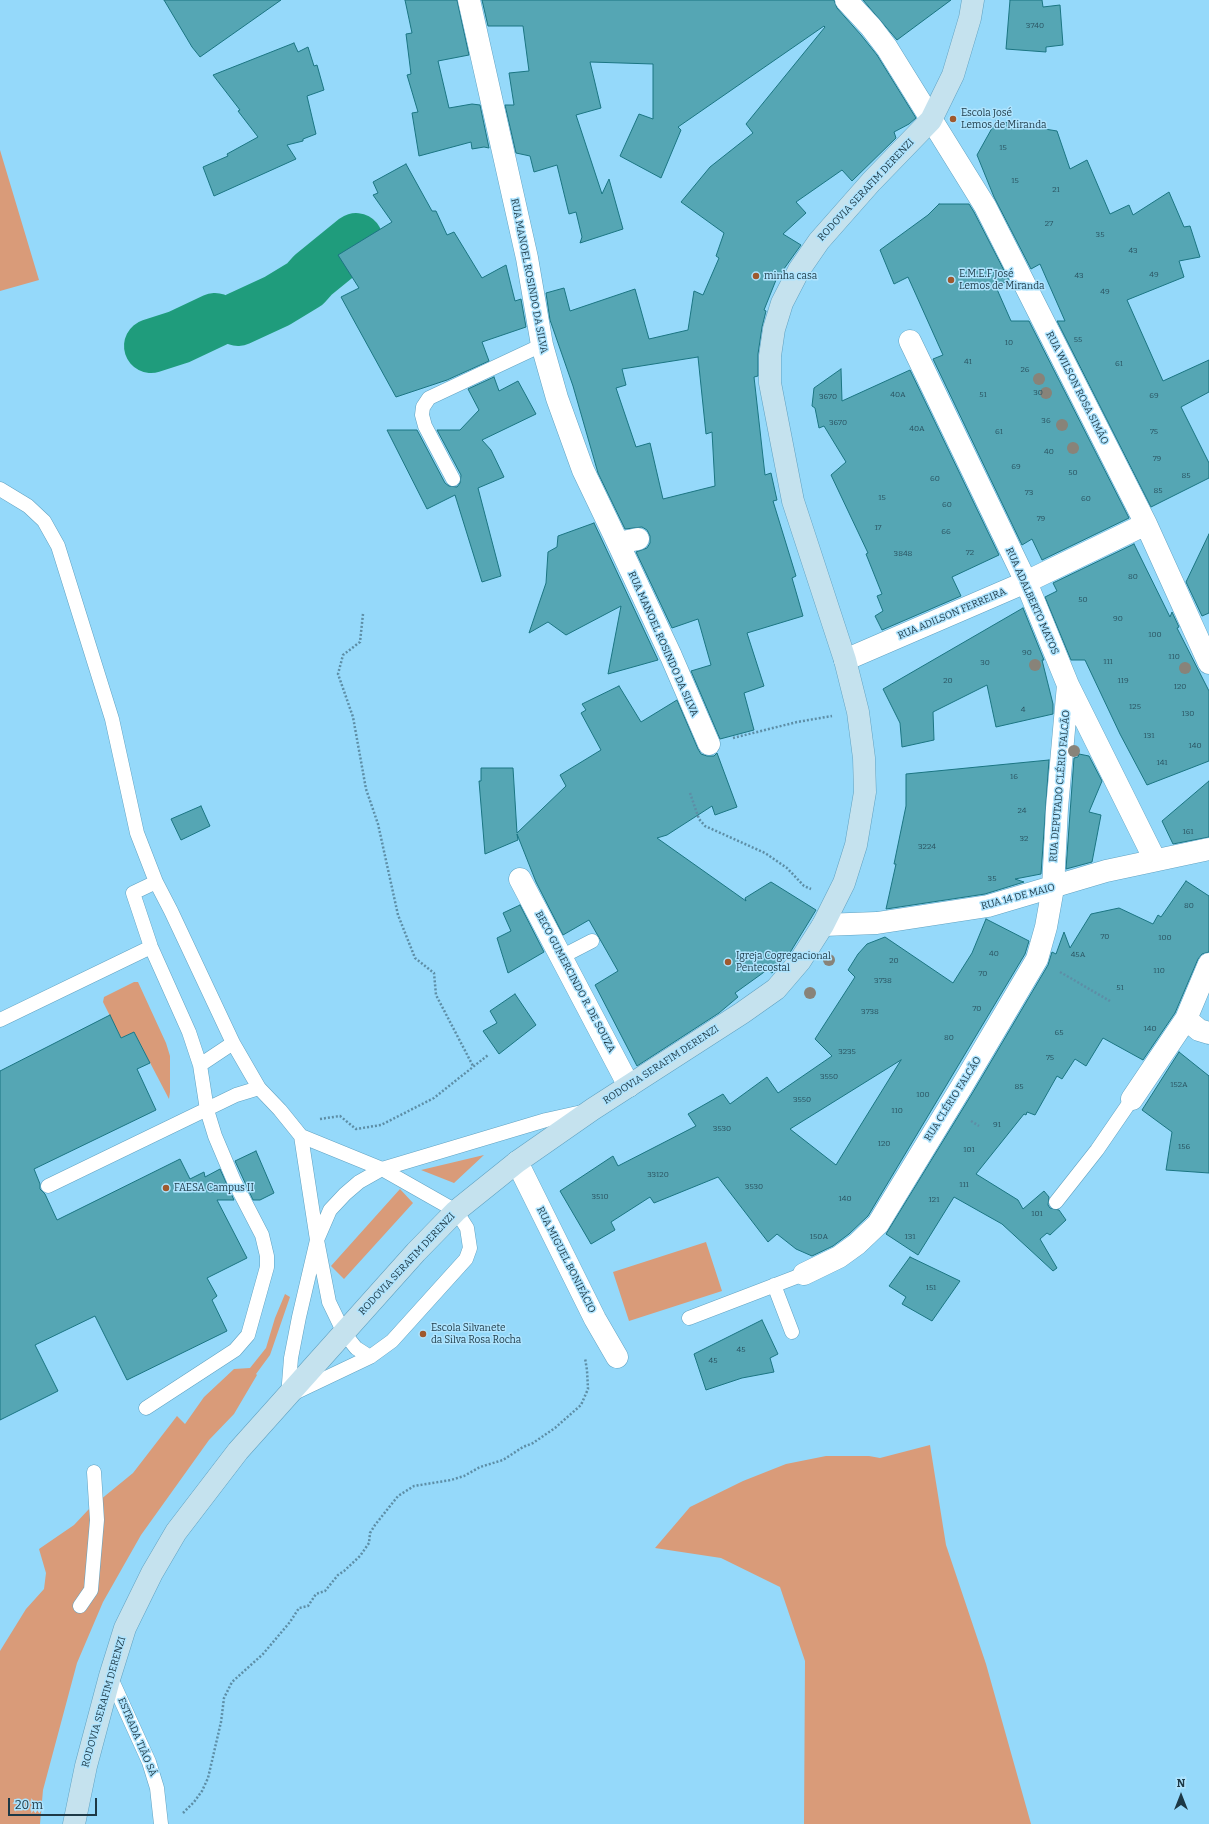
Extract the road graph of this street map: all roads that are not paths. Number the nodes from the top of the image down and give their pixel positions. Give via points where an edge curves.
1 (469, 0) edge
2 (846, 0) edge
3 (973, 0) edge
4 (931, 120) junction
5 (910, 341) dead end
6 (542, 345) junction
7 (453, 479) dead end
8 (0, 490) edge
9 (1146, 524) junction
10 (1026, 582) junction
11 (845, 660) junction
12 (1209, 663) edge
13 (1068, 684) junction
14 (709, 744) road end
15 (1209, 849) edge
16 (1155, 860) junction
17 (520, 879) dead end
18 (156, 882) junction
19 (1053, 888) junction
20 (823, 925) junction
21 (592, 941) dead end
22 (151, 947) junction
23 (561, 957) junction
24 (1209, 964) edge
25 (1186, 1019) junction
26 (0, 1020) edge
27 (1209, 1034) edge
28 (233, 1043) junction
29 (200, 1065) junction
30 (630, 1086) junction
31 (259, 1088) junction
32 (1132, 1099) joint
33 (593, 1109) junction
34 (207, 1110) junction
35 (301, 1136) junction
36 (517, 1162) junction
37 (382, 1169) junction
38 (48, 1186) dead end
39 (1056, 1202) dead end
40 (456, 1211) junction
41 (317, 1240) junction
42 (804, 1274) joint
43 (774, 1285) junction
44 (689, 1318) dead end
45 (792, 1332) dead end
46 (344, 1333) junction
47 (370, 1357) junction
48 (617, 1357) dead end
49 (288, 1396) junction
50 (146, 1408) dead end
51 (94, 1472) dead end
52 (80, 1606) dead end
53 (110, 1676) junction
54 (161, 1821) edge
55 (74, 1824) edge

1 - 6 street, RUA MANOEL ROSINDO DA SILVA via 527,258
2 - 4 street, RUA WILSON ROSA SIMÃO via 886,48
3 - 4 main road, RODOVIA SERAFIM DERENZI via 953,75
4 - 9 street, RUA WILSON ROSA SIMÃO via 985,206
4 - 11 main road, RODOVIA SERAFIM DERENZI via 819,240 799,270 782,303 773,335 770,383 793,501
5 - 10 street, RUA ADALBERTO MATOS
6 - 7 lane via 429,398 423,407 425,426
6 - 14 street, RUA MANOEL ROSINDO DA SILVA via 557,398 583,470 628,541 670,656
8 - 18 lane via 28,506 44,521 58,546 112,719 137,833
9 - 10 street, RUA ADILSON FERREIRA
9 - 12 street, RUA WILSON ROSA SIMÃO
10 - 11 street, RUA ADILSON FERREIRA
10 - 13 street, RUA ADALBERTO MATOS
11 - 20 main road, RODOVIA SERAFIM DERENZI via 858,712 865,792 856,845 844,883
13 - 16 street, RUA ADALBERTO MATOS
13 - 19 street, RUA DEPUTADO CLÉRIO FALCÃO
15 - 16 street, RUA 14 DE MAIO
16 - 19 street, RUA 14 DE MAIO via 1106,871
17 - 23 street, BECO GUMERCINDO R. DE SOUZA
18 - 22 lane via 133,893
18 - 28 lane
19 - 20 street, RUA 14 DE MAIO via 988,906 877,923
19 - 42 street, RUA CLÉRIO FALCÃO via 1037,959 878,1224 839,1257
20 - 30 main road, RODOVIA SERAFIM DERENZI via 800,961 776,989
21 - 23 lane
22 - 26 lane
22 - 29 lane via 189,1032
23 - 30 street, BECO GUMERCINDO R. DE SOUZA
24 - 25 street
25 - 27 street via 1199,1030
25 - 32 street
28 - 29 lane
28 - 31 lane
29 - 34 lane
30 - 33 main road, RODOVIA SERAFIM DERENZI
31 - 34 lane via 236,1095
31 - 35 lane
32 - 39 lane via 1097,1150
33 - 36 main road, RODOVIA SERAFIM DERENZI
33 - 37 lane via 546,1120
34 - 38 lane
34 - 50 lane via 234,1181 262,1235 266,1246 266,1267 248,1335 235,1350
35 - 37 lane
35 - 41 lane
36 - 40 main road, RODOVIA SERAFIM DERENZI
36 - 48 street, RUA MIGUEL BONIFÁCIO via 595,1319
37 - 40 lane
37 - 41 lane via 359,1182 330,1210
40 - 46 main road, RODOVIA SERAFIM DERENZI
40 - 47 lane via 470,1238 466,1258 401,1332
41 - 46 lane via 329,1302
41 - 49 lane via 296,1330
42 - 43 lane
43 - 44 lane
43 - 45 lane
46 - 47 lane via 356,1348
46 - 49 main road, RODOVIA SERAFIM DERENZI
47 - 49 lane
49 - 53 main road, RODOVIA SERAFIM DERENZI via 238,1451 176,1532 125,1628
51 - 52 lane via 97,1520 91,1590
53 - 54 lane, ESTRADA TIÃO SÁ via 148,1762 157,1788
53 - 55 main road, RODOVIA SERAFIM DERENZI via 86,1766

